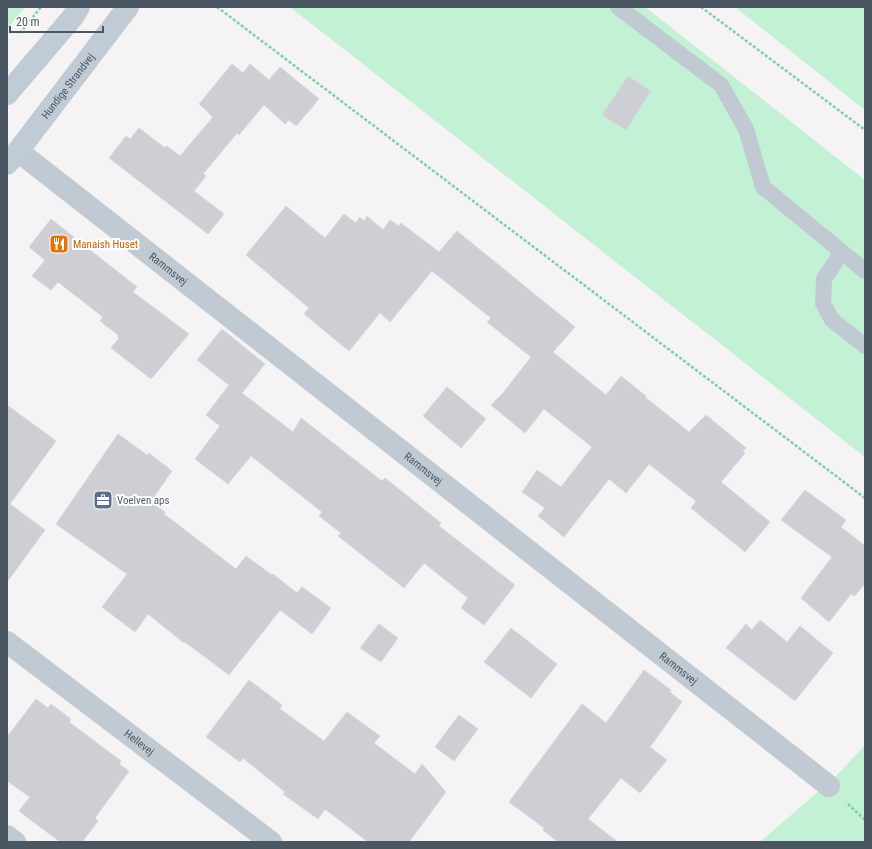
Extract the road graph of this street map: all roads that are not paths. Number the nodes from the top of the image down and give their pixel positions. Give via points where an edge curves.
1 (79, 7) edge
2 (128, 7) edge
3 (618, 7) edge
4 (7, 94) edge
5 (13, 157) edge
6 (842, 252) junction
7 (865, 271) edge
8 (865, 346) edge
9 (7, 642) edge
10 (829, 786) dead end
11 (7, 836) edge
12 (16, 842) edge
13 (271, 842) edge

1 - 4 main road
2 - 5 main road, Hundige Strandvej
3 - 6 lane via 721,85 746,129 763,188
5 - 10 street, Rammsvej
6 - 7 lane
6 - 8 lane via 824,279 823,303 832,320
9 - 13 street, Hellevej
11 - 12 street

